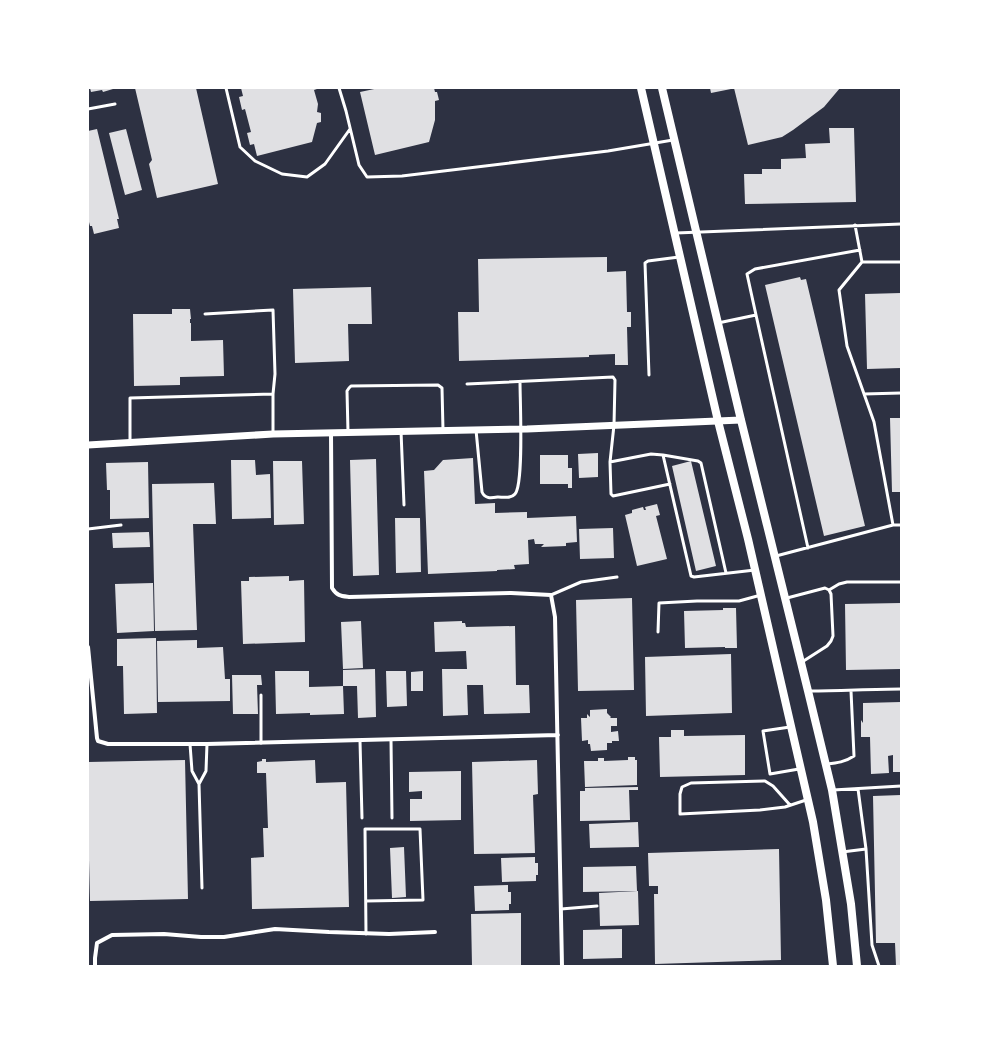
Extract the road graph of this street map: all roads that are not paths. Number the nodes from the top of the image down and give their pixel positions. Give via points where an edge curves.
1 (226, 88) edge
2 (339, 88) edge
3 (641, 88) edge
4 (662, 88) edge
5 (115, 104) dead end
6 (88, 109) edge
7 (350, 128) junction
8 (675, 140) junction
9 (654, 143) junction
10 (901, 224) edge
11 (855, 226) junction
12 (697, 232) junction
13 (674, 234) junction
14 (860, 250) junction
15 (679, 256) junction
16 (862, 262) junction
17 (901, 262) edge
18 (205, 314) dead end
19 (756, 315) junction
20 (718, 323) junction
21 (649, 375) dead end
22 (520, 382) junction
23 (467, 384) dead end
24 (901, 393) edge
25 (273, 394) junction
26 (864, 394) junction
27 (741, 420) junction
28 (718, 421) junction
29 (614, 425) junction
30 (520, 429) junction
31 (443, 430) junction
32 (476, 430) junction
33 (401, 431) junction
34 (330, 432) junction
35 (348, 432) junction
36 (273, 434) junction
37 (130, 442) junction
38 (88, 445) edge
39 (663, 455) junction
40 (610, 462) junction
41 (670, 484) junction
42 (404, 505) dead end
43 (121, 525) dead end
44 (901, 525) edge
45 (893, 526) junction
46 (88, 529) edge
47 (808, 548) junction
48 (774, 557) junction
49 (755, 570) junction
50 (726, 573) junction
51 (617, 578) dead end
52 (901, 582) edge
53 (829, 590) junction
54 (551, 595) junction
55 (761, 595) junction
56 (784, 599) junction
57 (658, 632) dead end
58 (88, 647) edge
59 (801, 663) junction
60 (901, 689) edge
61 (808, 691) junction
62 (851, 691) junction
63 (260, 696) dead end
64 (791, 727) junction
65 (558, 735) junction
66 (390, 740) junction
67 (360, 741) junction
68 (260, 743) junction
69 (190, 744) junction
70 (206, 744) junction
71 (826, 764) junction
72 (801, 769) junction
73 (199, 784) junction
74 (901, 786) edge
75 (858, 789) junction
76 (832, 790) junction
77 (808, 799) junction
78 (790, 805) junction
79 (362, 818) dead end
80 (392, 818) dead end
81 (866, 849) junction
82 (842, 852) junction
83 (202, 888) dead end
84 (366, 901) junction
85 (597, 906) dead end
86 (561, 909) junction
87 (435, 932) dead end
88 (366, 934) junction
89 (95, 966) edge
90 (562, 966) edge
91 (833, 966) edge
92 (857, 966) edge
93 (874, 966) edge
94 (879, 966) edge

1 - 7 lane via 240,147 255,161 282,174 307,177 326,164
2 - 7 lane
3 - 9 main road
4 - 8 main road
5 - 6 lane
7 - 9 lane via 359,165 367,177 402,176
8 - 9 lane
8 - 12 main road
9 - 13 main road
10 - 11 lane
11 - 12 lane
11 - 14 lane
12 - 13 lane
12 - 20 main road
13 - 15 main road
14 - 16 lane
14 - 19 lane via 755,269 747,274
15 - 21 lane via 646,263
15 - 28 main road
16 - 17 lane
16 - 26 lane via 839,290 847,346
18 - 25 lane via 273,310
19 - 20 lane
19 - 47 lane
20 - 27 main road
22 - 23 lane
22 - 29 lane via 613,377
22 - 30 lane
24 - 26 lane
25 - 36 lane
25 - 37 lane via 130,398
26 - 45 lane via 874,422
27 - 28 street
27 - 48 main road
28 - 29 street
28 - 49 main road
29 - 30 street
29 - 40 lane
30 - 32 street
30 - 32 lane via 518,490 511,497 487,498 482,492
31 - 32 street
31 - 33 street
31 - 35 lane via 442,388 438,385 351,386 348,391
33 - 35 street
33 - 42 lane
34 - 35 street
34 - 36 street
34 - 54 street via 332,588 336,594 349,597 511,593
36 - 37 street
37 - 38 street
39 - 40 lane via 651,454
39 - 41 lane
39 - 50 lane via 701,463
40 - 41 lane via 613,496
41 - 50 lane via 691,576
43 - 46 lane
44 - 45 lane
45 - 47 lane
47 - 48 lane
48 - 56 main road
49 - 50 lane
49 - 55 main road
51 - 54 lane via 581,582
52 - 53 lane via 847,582
53 - 56 lane via 825,588
53 - 59 lane via 833,636 827,646
54 - 65 street via 555,617
55 - 57 lane via 739,601 659,603
55 - 64 main road
56 - 59 main road
58 - 69 street via 98,741 108,744
59 - 61 main road
60 - 62 lane
61 - 62 lane
61 - 71 main road
62 - 71 lane via 854,756 849,760
63 - 68 lane
64 - 72 main road
64 - 72 lane via 763,731 770,774
65 - 66 street
65 - 86 street
66 - 67 street
66 - 80 lane
67 - 68 street
67 - 79 lane
68 - 70 street
69 - 70 street
69 - 73 lane via 192,772
70 - 73 lane via 206,771
71 - 76 main road
72 - 77 main road
73 - 83 lane
74 - 75 lane
75 - 76 lane
75 - 81 lane
76 - 82 main road
77 - 78 lane
77 - 91 main road via 826,900
78 - 78 lane via 760,810 680,814 680,794 682,786 691,783 765,781
81 - 82 lane
81 - 94 lane via 872,945
82 - 92 main road via 851,904
84 - 84 lane via 365,829 420,830 423,900
84 - 88 lane
85 - 86 lane
86 - 90 street
87 - 88 street
88 - 89 street via 275,929 201,937 164,934 112,935 97,943
93 - 94 lane

